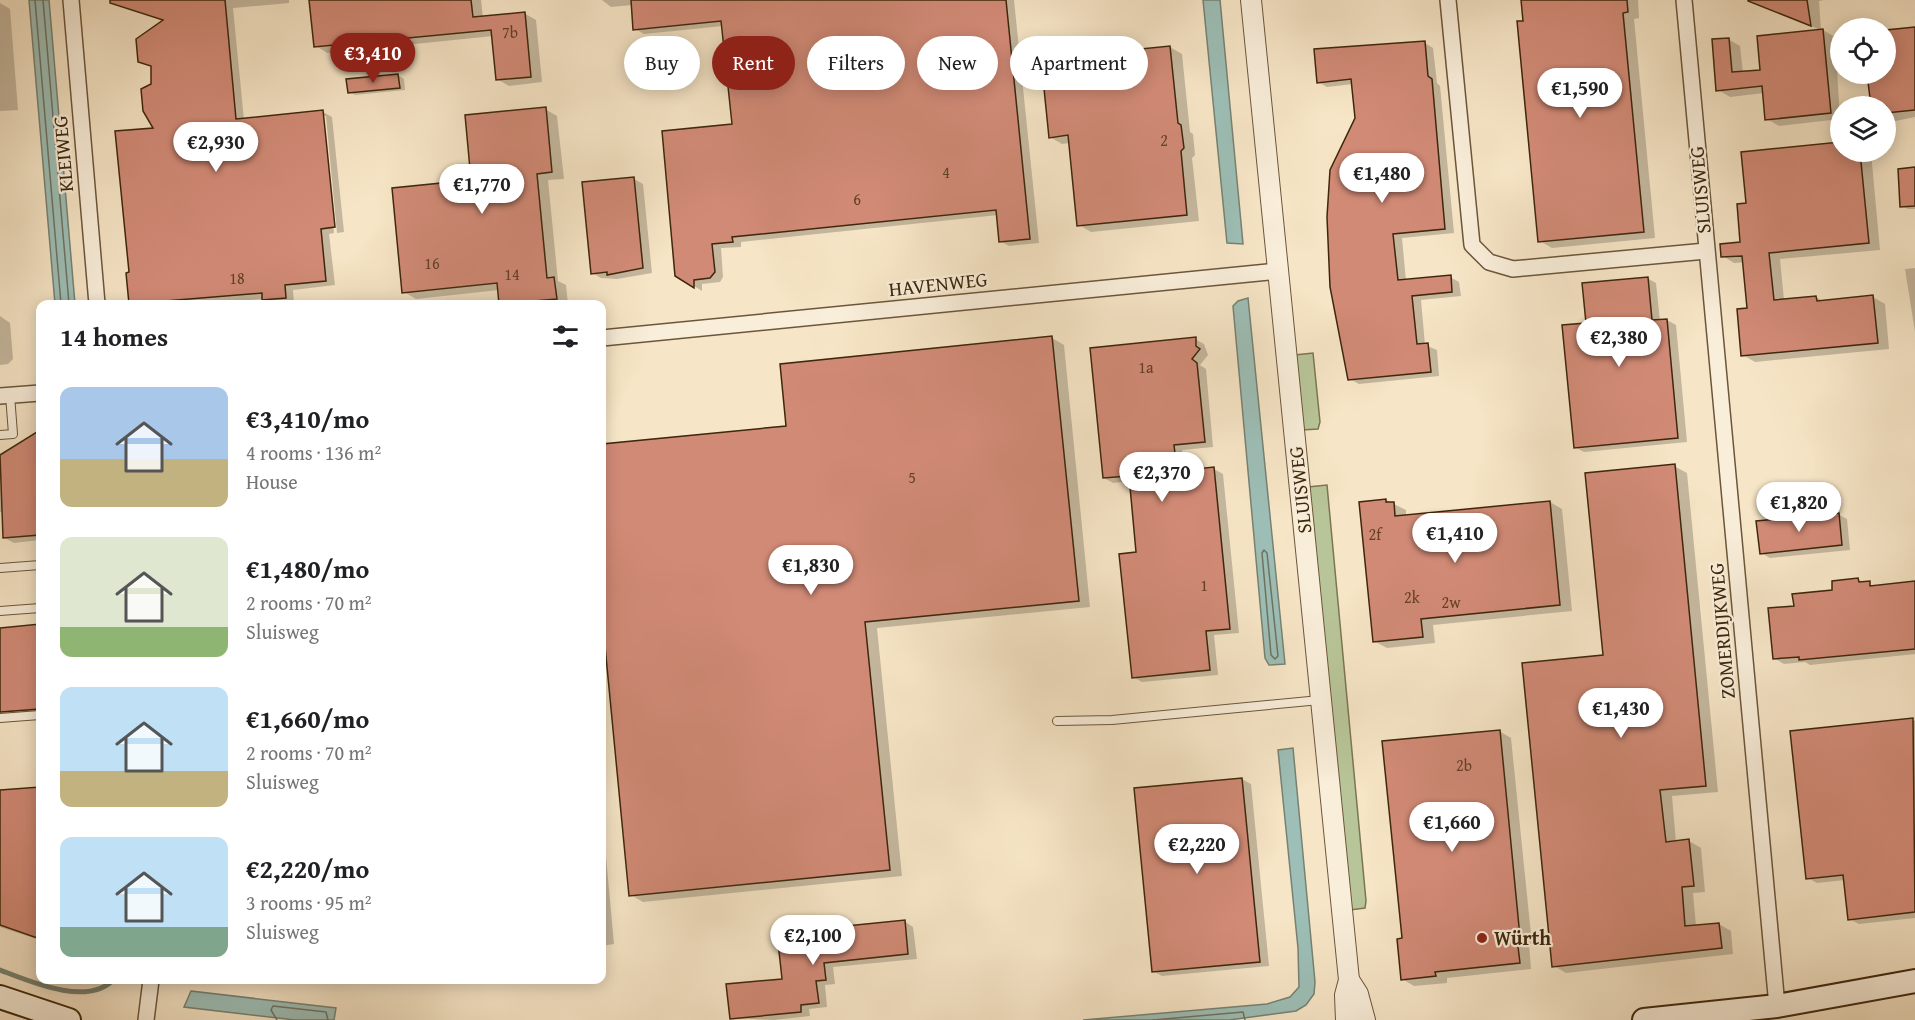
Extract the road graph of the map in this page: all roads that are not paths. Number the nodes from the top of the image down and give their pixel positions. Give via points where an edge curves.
1 (71, 0) edge
2 (1251, 0) edge
3 (1448, 0) edge
4 (1684, 0) edge
5 (1706, 251) junction
6 (1278, 271) junction
7 (97, 300) edge
8 (606, 338) edge
9 (36, 393) edge
10 (5, 395) edge
11 (0, 435) edge
12 (36, 565) edge
13 (0, 568) edge
14 (36, 608) edge
15 (0, 611) edge
16 (1320, 700) junction
17 (36, 714) edge
18 (0, 718) edge
19 (1057, 721) dead end
20 (1349, 980) junction
21 (1915, 981) edge
22 (150, 984) edge
23 (0, 997) edge
24 (1777, 1006) junction
25 (69, 1020) edge
26 (146, 1020) edge
27 (1346, 1020) edge
28 (1365, 1020) edge
29 (1644, 1020) edge

1 - 7 street, KLEIWEG
2 - 6 street, SLUISWEG
3 - 5 street, SLUISWEG via 1472,245 1489,262 1513,269
4 - 5 street, SLUISWEG
5 - 24 street, ZOMERDIJKWEG
6 - 8 street, HAVENWEG
6 - 16 street, SLUISWEG
9 - 10 street
10 - 11 lane via 14,434
12 - 13 lane
14 - 15 lane
16 - 19 lane via 1112,720
16 - 20 street, SLUISWEG
17 - 18 lane
20 - 27 street, SLUISWEG via 1344,995
20 - 28 street, SLUISWEG via 1358,994
21 - 24 main road
22 - 26 street
23 - 25 main road
24 - 29 main road

